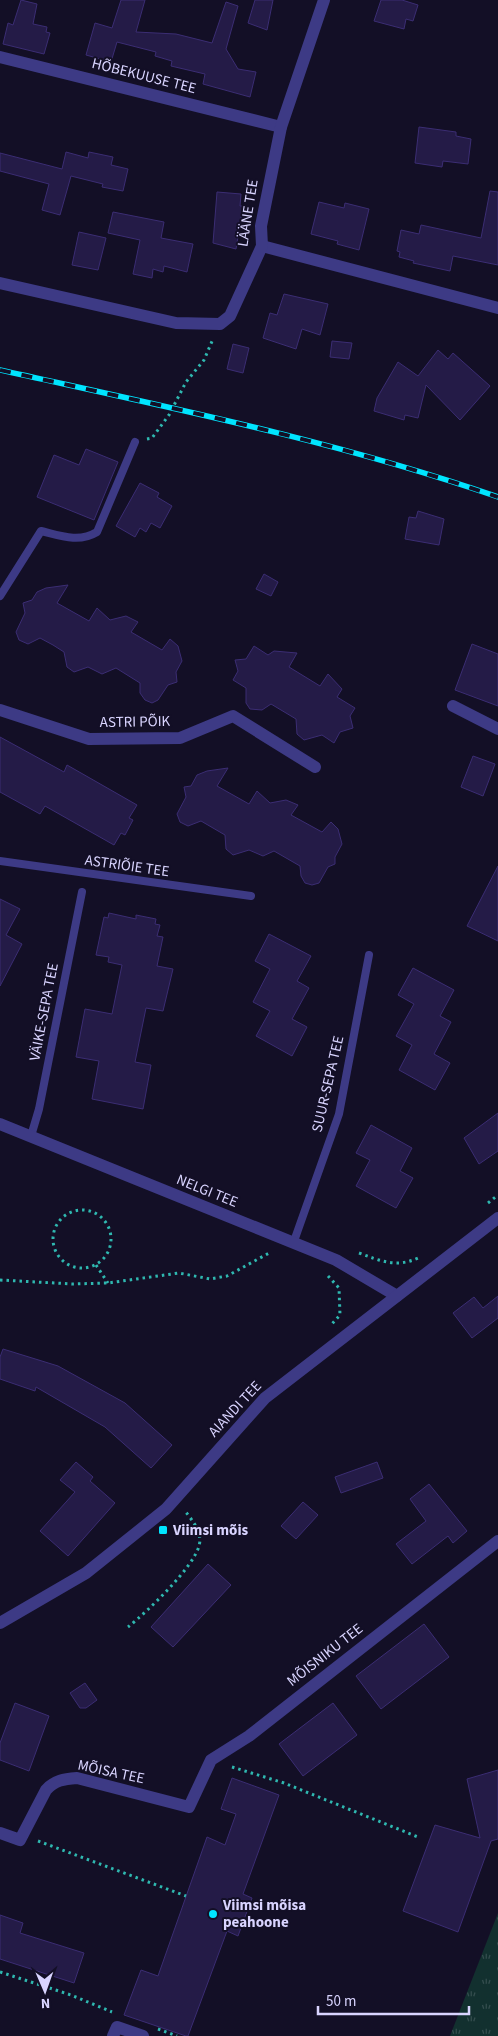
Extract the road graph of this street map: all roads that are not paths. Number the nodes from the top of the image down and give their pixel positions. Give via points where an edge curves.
1 (324, 0) edge
2 (0, 57) edge
3 (281, 127) junction
4 (262, 246) junction
5 (0, 283) edge
6 (498, 308) edge
7 (135, 442) road end
8 (0, 596) edge
9 (452, 706) dead end
10 (0, 710) edge
11 (498, 729) edge
12 (315, 767) dead end
13 (0, 861) edge
14 (82, 892) dead end
15 (251, 896) dead end
16 (369, 955) dead end
17 (0, 1124) edge
18 (31, 1136) junction
19 (498, 1218) edge
20 (293, 1244) junction
21 (397, 1296) junction
22 (498, 1541) edge
23 (0, 1623) edge
24 (189, 1807) joint
25 (0, 1833) edge
26 (113, 2036) edge
27 (143, 2036) edge

1 - 3 street, LÄÄNE TEE
2 - 3 street, HÕBEKUUSE TEE
3 - 4 street, LÄÄNE TEE via 261,226
4 - 5 street, LÄÄNE TEE via 230,316 220,324 176,323
4 - 6 street
7 - 8 lane via 97,532 88,537 73,538 41,531
9 - 11 street
10 - 12 street, ASTRI PÕIK via 89,739 180,738 233,716
13 - 15 lane, ASTRIÕIE TEE
14 - 18 lane, VÄIKE-SEPA TEE via 39,1110
16 - 20 lane, SUUR-SEPA TEE via 339,1114
17 - 18 street, NELGI TEE
18 - 20 street, NELGI TEE
19 - 21 street, AIANDI TEE
20 - 21 street, NELGI TEE via 336,1260
21 - 23 street, AIANDI TEE via 265,1398 166,1509 86,1573
22 - 24 street, MÕISNIKU TEE via 248,1736 211,1760
24 - 25 street, MÕISA TEE via 77,1778 63,1779 46,1790 20,1840
26 - 27 street via 118,2027

